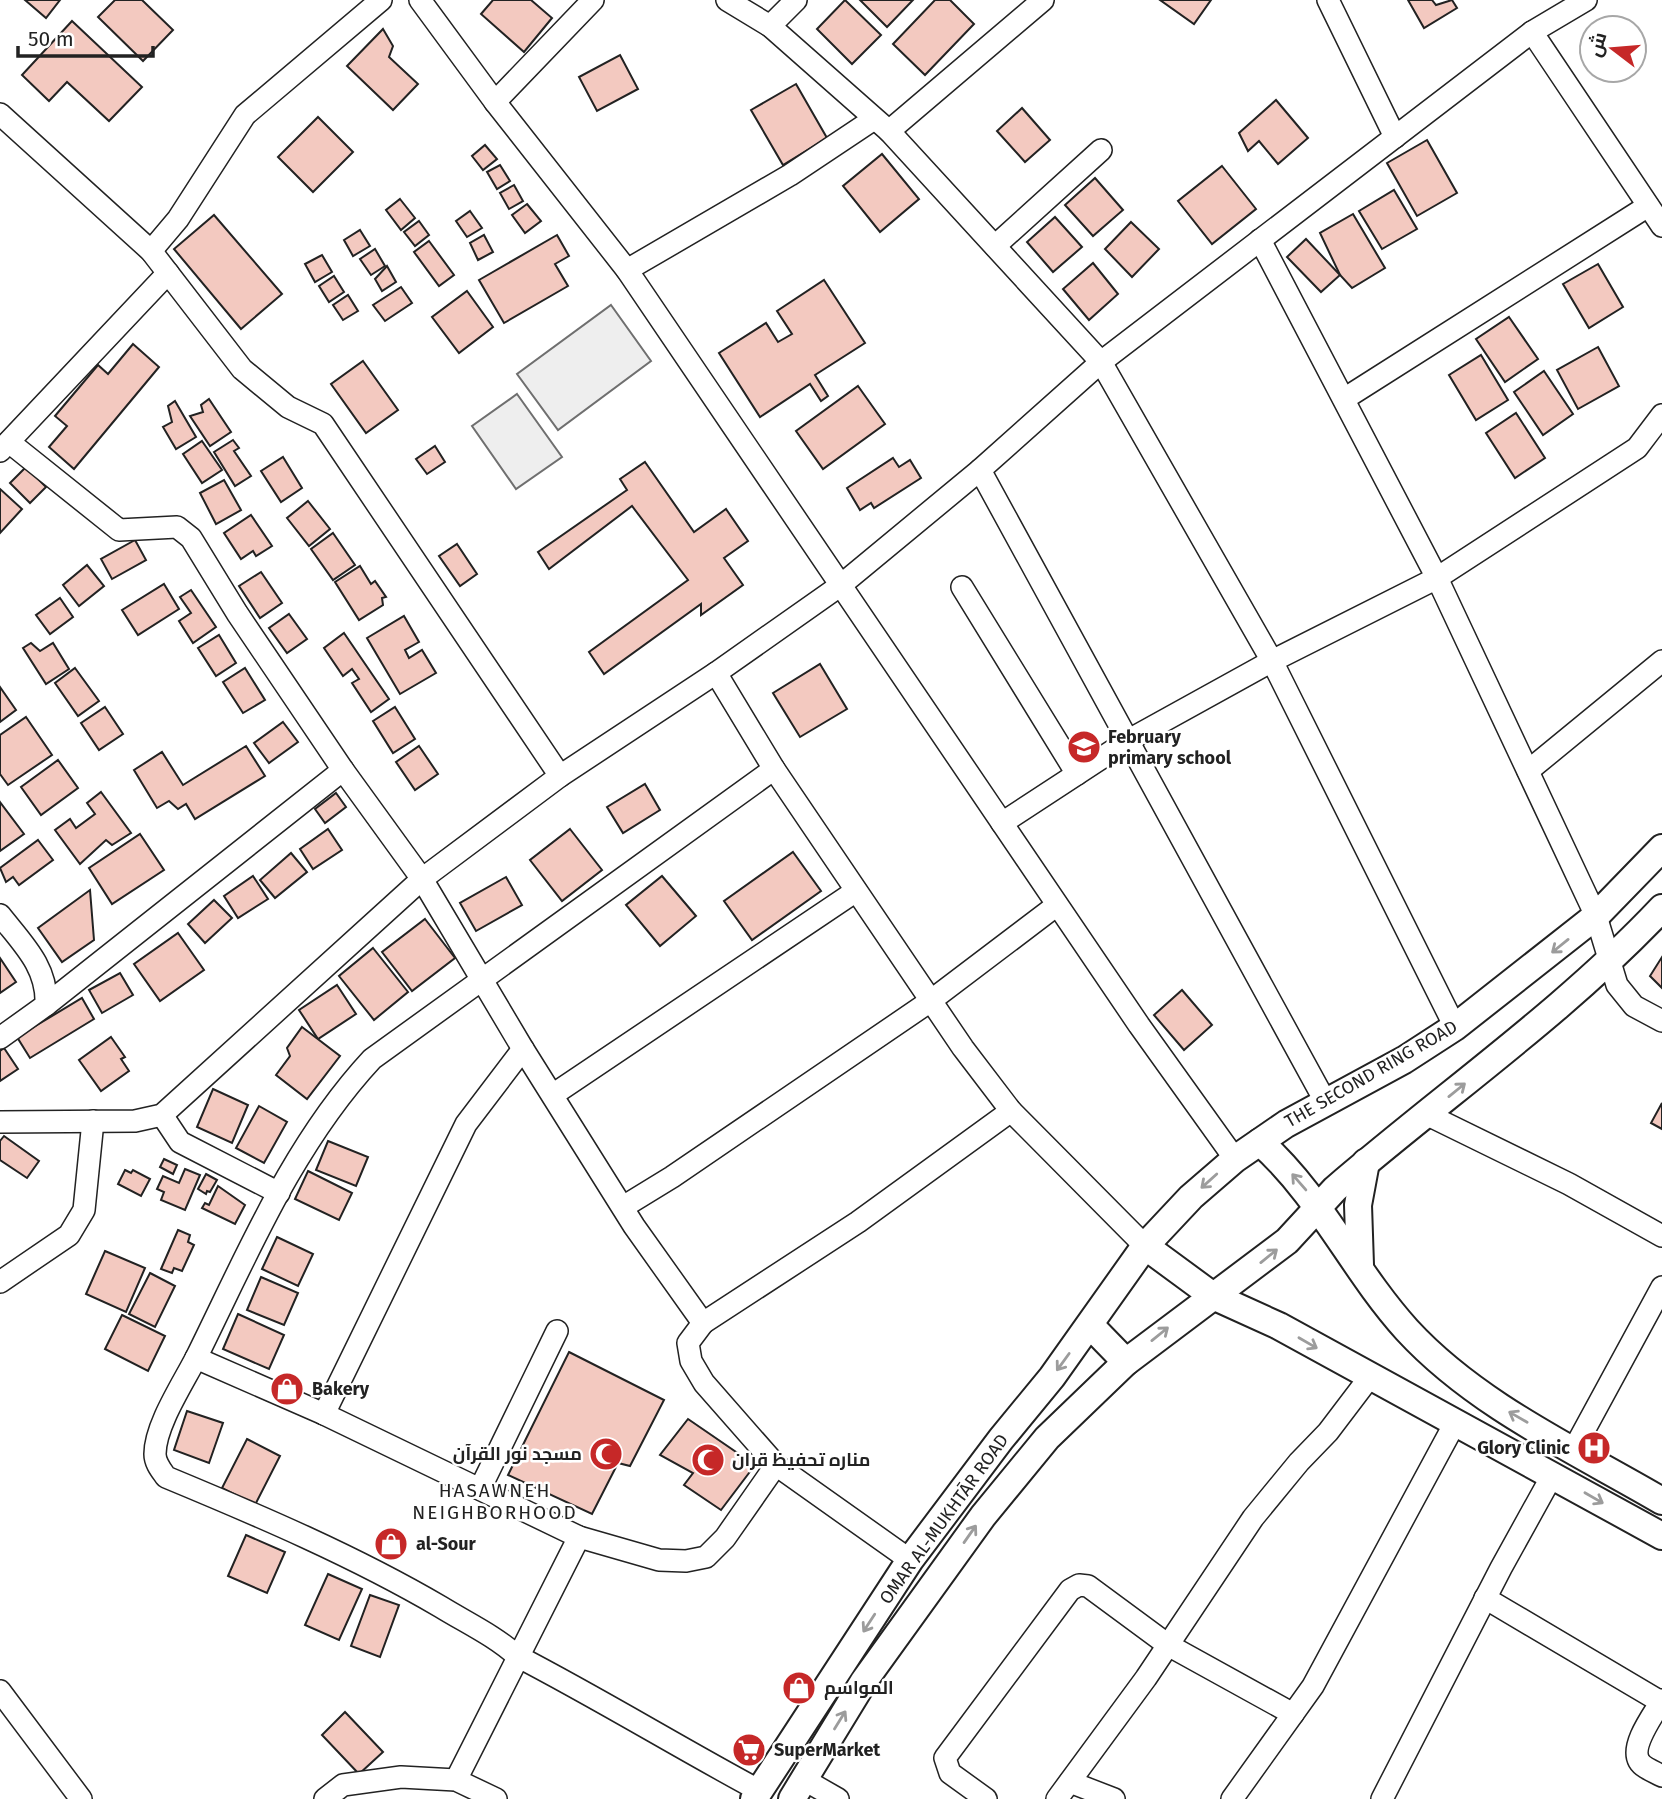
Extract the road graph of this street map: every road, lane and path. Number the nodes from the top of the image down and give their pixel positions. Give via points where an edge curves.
1 (381, 0) edge
2 (420, 0) edge
3 (593, 0) edge
4 (727, 0) edge
5 (796, 0) edge
6 (1043, 0) edge
7 (1328, 0) edge
8 (1586, 0) edge
9 (770, 26) junction
10 (1532, 32) junction
11 (495, 102) junction
12 (0, 114) edge
13 (881, 125) junction
14 (1395, 137) junction
15 (1101, 150) dead end
16 (1648, 206) junction
17 (1662, 226) edge
18 (1260, 240) junction
19 (995, 246) junction
20 (151, 251) junction
21 (627, 270) junction
22 (168, 273) junction
23 (1101, 362) junction
24 (1344, 399) junction
25 (1662, 415) edge
26 (5, 447) edge
27 (980, 470) junction
28 (1437, 578) junction
29 (841, 584) junction
30 (962, 587) dead end
31 (1662, 660) edge
32 (1272, 661) junction
33 (716, 673) junction
34 (1129, 740) junction
35 (774, 769) junction
36 (343, 770) junction
37 (1528, 771) junction
38 (1077, 774) junction
39 (560, 776) junction
40 (1002, 823) junction
41 (1662, 848) edge
42 (422, 879) junction
43 (856, 891) junction
44 (1057, 905) junction
45 (1662, 908) edge
46 (0, 915) edge
47 (1596, 916) junction
48 (1612, 961) junction
49 (483, 978) junction
50 (929, 1002) junction
51 (46, 1005) junction
52 (1662, 1021) edge
53 (1455, 1027) junction
54 (0, 1038) edge
55 (523, 1049) junction
56 (554, 1094) junction
57 (1325, 1101) junction
58 (1011, 1111) junction
59 (1426, 1114) junction
60 (162, 1115) junction
61 (93, 1121) junction
62 (0, 1122) edge
63 (1260, 1142) junction
64 (1235, 1159) junction
65 (1366, 1162) junction
66 (279, 1193) junction
67 (623, 1207) junction
68 (1320, 1207) junction
69 (1662, 1236) edge
70 (1144, 1246) junction
71 (1360, 1270) junction
72 (0, 1282) edge
73 (1662, 1287) edge
74 (1213, 1296) junction
75 (703, 1323) junction
76 (1090, 1325) junction
77 (557, 1331) dead end
78 (196, 1358) junction
79 (1126, 1362) junction
80 (1369, 1378) junction
81 (324, 1414) junction
82 (1455, 1423) junction
83 (1574, 1449) junction
84 (776, 1465) junction
85 (1553, 1474) junction
86 (480, 1489) junction
87 (1662, 1500) edge
88 (1662, 1536) edge
89 (579, 1537) junction
90 (909, 1560) junction
91 (1485, 1598) junction
92 (1168, 1646) junction
93 (517, 1656) junction
94 (0, 1691) edge
95 (1661, 1701) edge
96 (1293, 1714) junction
97 (1662, 1776) edge
98 (456, 1780) junction
99 (797, 1789) edge
100 (1063, 1791) edge
101 (757, 1795) edge
102 (81, 1799) edge
103 (325, 1799) edge
104 (496, 1799) edge
105 (838, 1799) edge
106 (986, 1799) edge
107 (1114, 1799) edge
108 (1232, 1799) edge
109 (1382, 1799) edge

1 - 20 street via 245,115 178,219
2 - 11 street
3 - 11 street
4 - 9 street
5 - 9 street
6 - 13 street
7 - 14 street
8 - 10 street
9 - 13 street
10 - 14 street
10 - 16 street
11 - 21 street
12 - 20 street
13 - 19 street
13 - 21 street
14 - 18 street
15 - 19 street
16 - 17 street
16 - 24 street
18 - 23 street
18 - 24 street
19 - 23 street
20 - 22 street
21 - 29 street
22 - 26 street
22 - 39 street via 242,369 288,407 323,424
23 - 27 street
23 - 32 street
24 - 28 street
25 - 28 street via 1637,448
26 - 36 street via 118,530 177,527 191,538
27 - 29 street
27 - 34 street
28 - 32 street
28 - 37 street
29 - 33 street
29 - 40 street
30 - 38 street
31 - 37 street
32 - 34 street
32 - 53 street
33 - 35 street
33 - 39 street
34 - 38 street
34 - 57 street
35 - 43 street
35 - 49 street
36 - 42 street
36 - 51 street
37 - 47 street
38 - 40 street
39 - 42 street
40 - 44 street
41 - 47 main road, THE SECOND RING ROAD
42 - 49 street
42 - 60 street
43 - 50 street
43 - 56 street
44 - 50 street
44 - 64 street
45 - 48 main road
46 - 51 street via 36,960 47,986
47 - 48 street
47 -> 53 main road, THE SECOND RING ROAD
48 - 52 street via 1617,985 1626,998
59 -> 48 main road
49 - 55 street
49 - 66 street via 372,1059 328,1110
50 - 58 street
50 - 67 street
51 - 54 street
53 - 57 main road, THE SECOND RING ROAD
55 - 56 street
55 - 81 street via 466,1124
56 - 67 street
57 - 63 main road, THE SECOND RING ROAD
58 - 70 street
58 - 75 street via 858,1222
59 - 65 main road
59 - 69 street
60 - 61 street via 135,1121
60 - 66 street via 180,1142
61 - 62 street
61 - 72 street via 84,1210 69,1236
63 - 64 main road, THE SECOND RING ROAD
68 -> 63 main road
64 -> 70 main road, THE SECOND RING ROAD
65 - 68 main road
65 - 71 main road via 1357,1227
66 - 78 street
67 - 75 street
68 - 71 main road
74 -> 68 main road via 1263,1261
70 - 74 main road
70 - 76 main road, OMAR AL-MUKHTĀR ROAD
83 -> 71 main road via 1496,1404 1445,1366 1408,1330
73 - 83 street
79 -> 74 main road, OMAR AL-MUKHTĀR ROAD
74 -> 80 main road via 1279,1326
75 - 84 street via 688,1343 691,1361
76 - 79 main road
76 -> 90 main road, OMAR AL-MUKHTĀR ROAD
77 - 86 street
78 - 81 street
78 - 93 street via 158,1438 157,1466 166,1477 287,1528 416,1593 502,1642
99 -> 79 main road, OMAR AL-MUKHTĀR ROAD via 864,1681 983,1516 1047,1438
80 - 82 main road
80 - 92 street via 1253,1518
81 - 86 street
82 - 85 main road
82 - 96 street via 1346,1628
83 - 87 main road
84 - 89 street via 725,1538 706,1557 659,1560
84 - 90 street
85 -> 88 main road
85 - 91 street
86 - 89 street
89 - 93 street
90 -> 101 main road, OMAR AL-MUKHTĀR ROAD
91 - 95 street
91 - 109 street
92 - 96 street
92 - 100 street
92 - 106 street via 1088,1586 1070,1590 945,1758 950,1773
93 - 98 street
93 - 101 street via 633,1717
94 - 102 street
95 - 97 street via 1637,1757
96 - 108 street
98 - 103 street via 401,1777 343,1785
98 - 104 street
99 - 105 street
100 - 107 street

